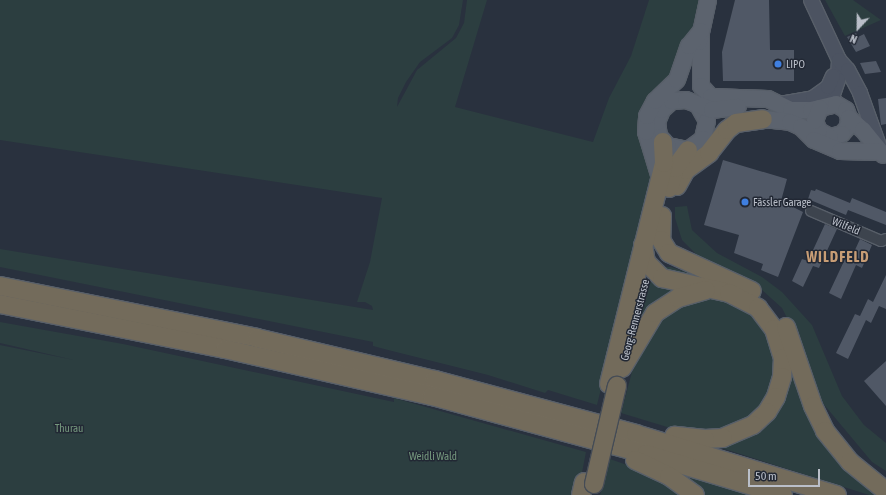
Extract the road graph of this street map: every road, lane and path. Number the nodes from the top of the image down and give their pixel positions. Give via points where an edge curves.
1 (708, 0) edge
2 (811, 0) edge
3 (702, 31) junction
4 (697, 48) junction
5 (842, 63) junction
6 (672, 101) junction
7 (696, 103) junction
8 (779, 104) junction
9 (835, 109) junction
10 (763, 119) joint
11 (816, 125) junction
12 (708, 127) junction
13 (842, 134) junction
14 (870, 140) junction
15 (663, 142) junction
16 (688, 150) junction
17 (884, 155) edge
18 (658, 171) junction
19 (667, 194) junction
20 (811, 211) dead end
21 (662, 216) junction
22 (884, 243) edge
23 (643, 245) junction
24 (649, 266) junction
25 (703, 270) junction
26 (633, 285) junction
27 (0, 286) edge
28 (714, 289) junction
29 (0, 304) edge
30 (622, 368) junction
31 (613, 385) junction
32 (594, 422) junction
33 (566, 431) junction
34 (588, 489) edge
35 (886, 491) edge
36 (695, 495) edge
37 (783, 495) edge
38 (836, 495) edge

1 - 3 main road
2 - 5 main road
3 - 4 main road
3 - 8 main road via 701,86 706,93 718,99 768,99
3 - 18 main road via 689,46 677,80 655,101 646,116 646,132
4 - 6 main road via 685,80
4 - 7 main road
5 - 8 main road via 822,93 802,102
5 - 9 main road
5 - 17 main road via 860,93
6 - 7 main road
6 - 15 main road via 658,116 657,129
7 - 8 main road via 719,110
7 - 12 main road via 706,115
8 - 9 main road via 791,110
9 - 11 main road via 816,116
9 - 13 main road via 848,127
9 - 14 main road
10 - 17 main road via 790,122 801,127 814,140 840,151
10 - 19 highway via 736,123 727,130 709,153 686,170 677,187
11 - 12 main road via 797,116 761,114 733,116
11 - 13 main road via 824,135 830,137
12 - 16 main road via 703,140
13 - 14 main road
14 - 17 main road
15 - 16 main road via 674,149
15 - 18 highway, Georg-Rennerstrasse via 665,157
16 - 19 highway, Georg-Rennerstrasse via 675,168
18 - 23 highway, Georg-Rennerstrasse
19 - 21 highway, Georg-Rennerstrasse
20 - 22 street, Wilfeld
21 - 24 highway, Georg-Rennerstrasse
21 - 25 highway via 661,240 669,253
23 - 24 highway via 643,253
23 - 26 highway, Georg-Rennerstrasse
24 - 25 highway via 664,264
24 - 26 highway via 642,271
24 - 28 highway via 656,274 668,280
24 - 30 highway, Georg-Rennerstrasse
25 - 35 highway via 730,279 750,290 774,311 789,333 813,406 825,431 850,462
26 - 31 highway, Georg-Rennerstrasse
27 - 32 highway via 332,355
28 - 30 highway via 691,292 666,304 651,319
28 - 32 highway via 753,304 766,316 779,338 783,358 782,377 776,397 764,416 739,433 711,439
29 - 33 highway via 328,372
30 - 31 highway, Georg-Rennerstrasse
31 - 34 highway, Georg-Rennerstrasse, bridge
32 - 38 highway
33 - 36 highway via 582,444 632,459 662,472
33 - 37 highway

